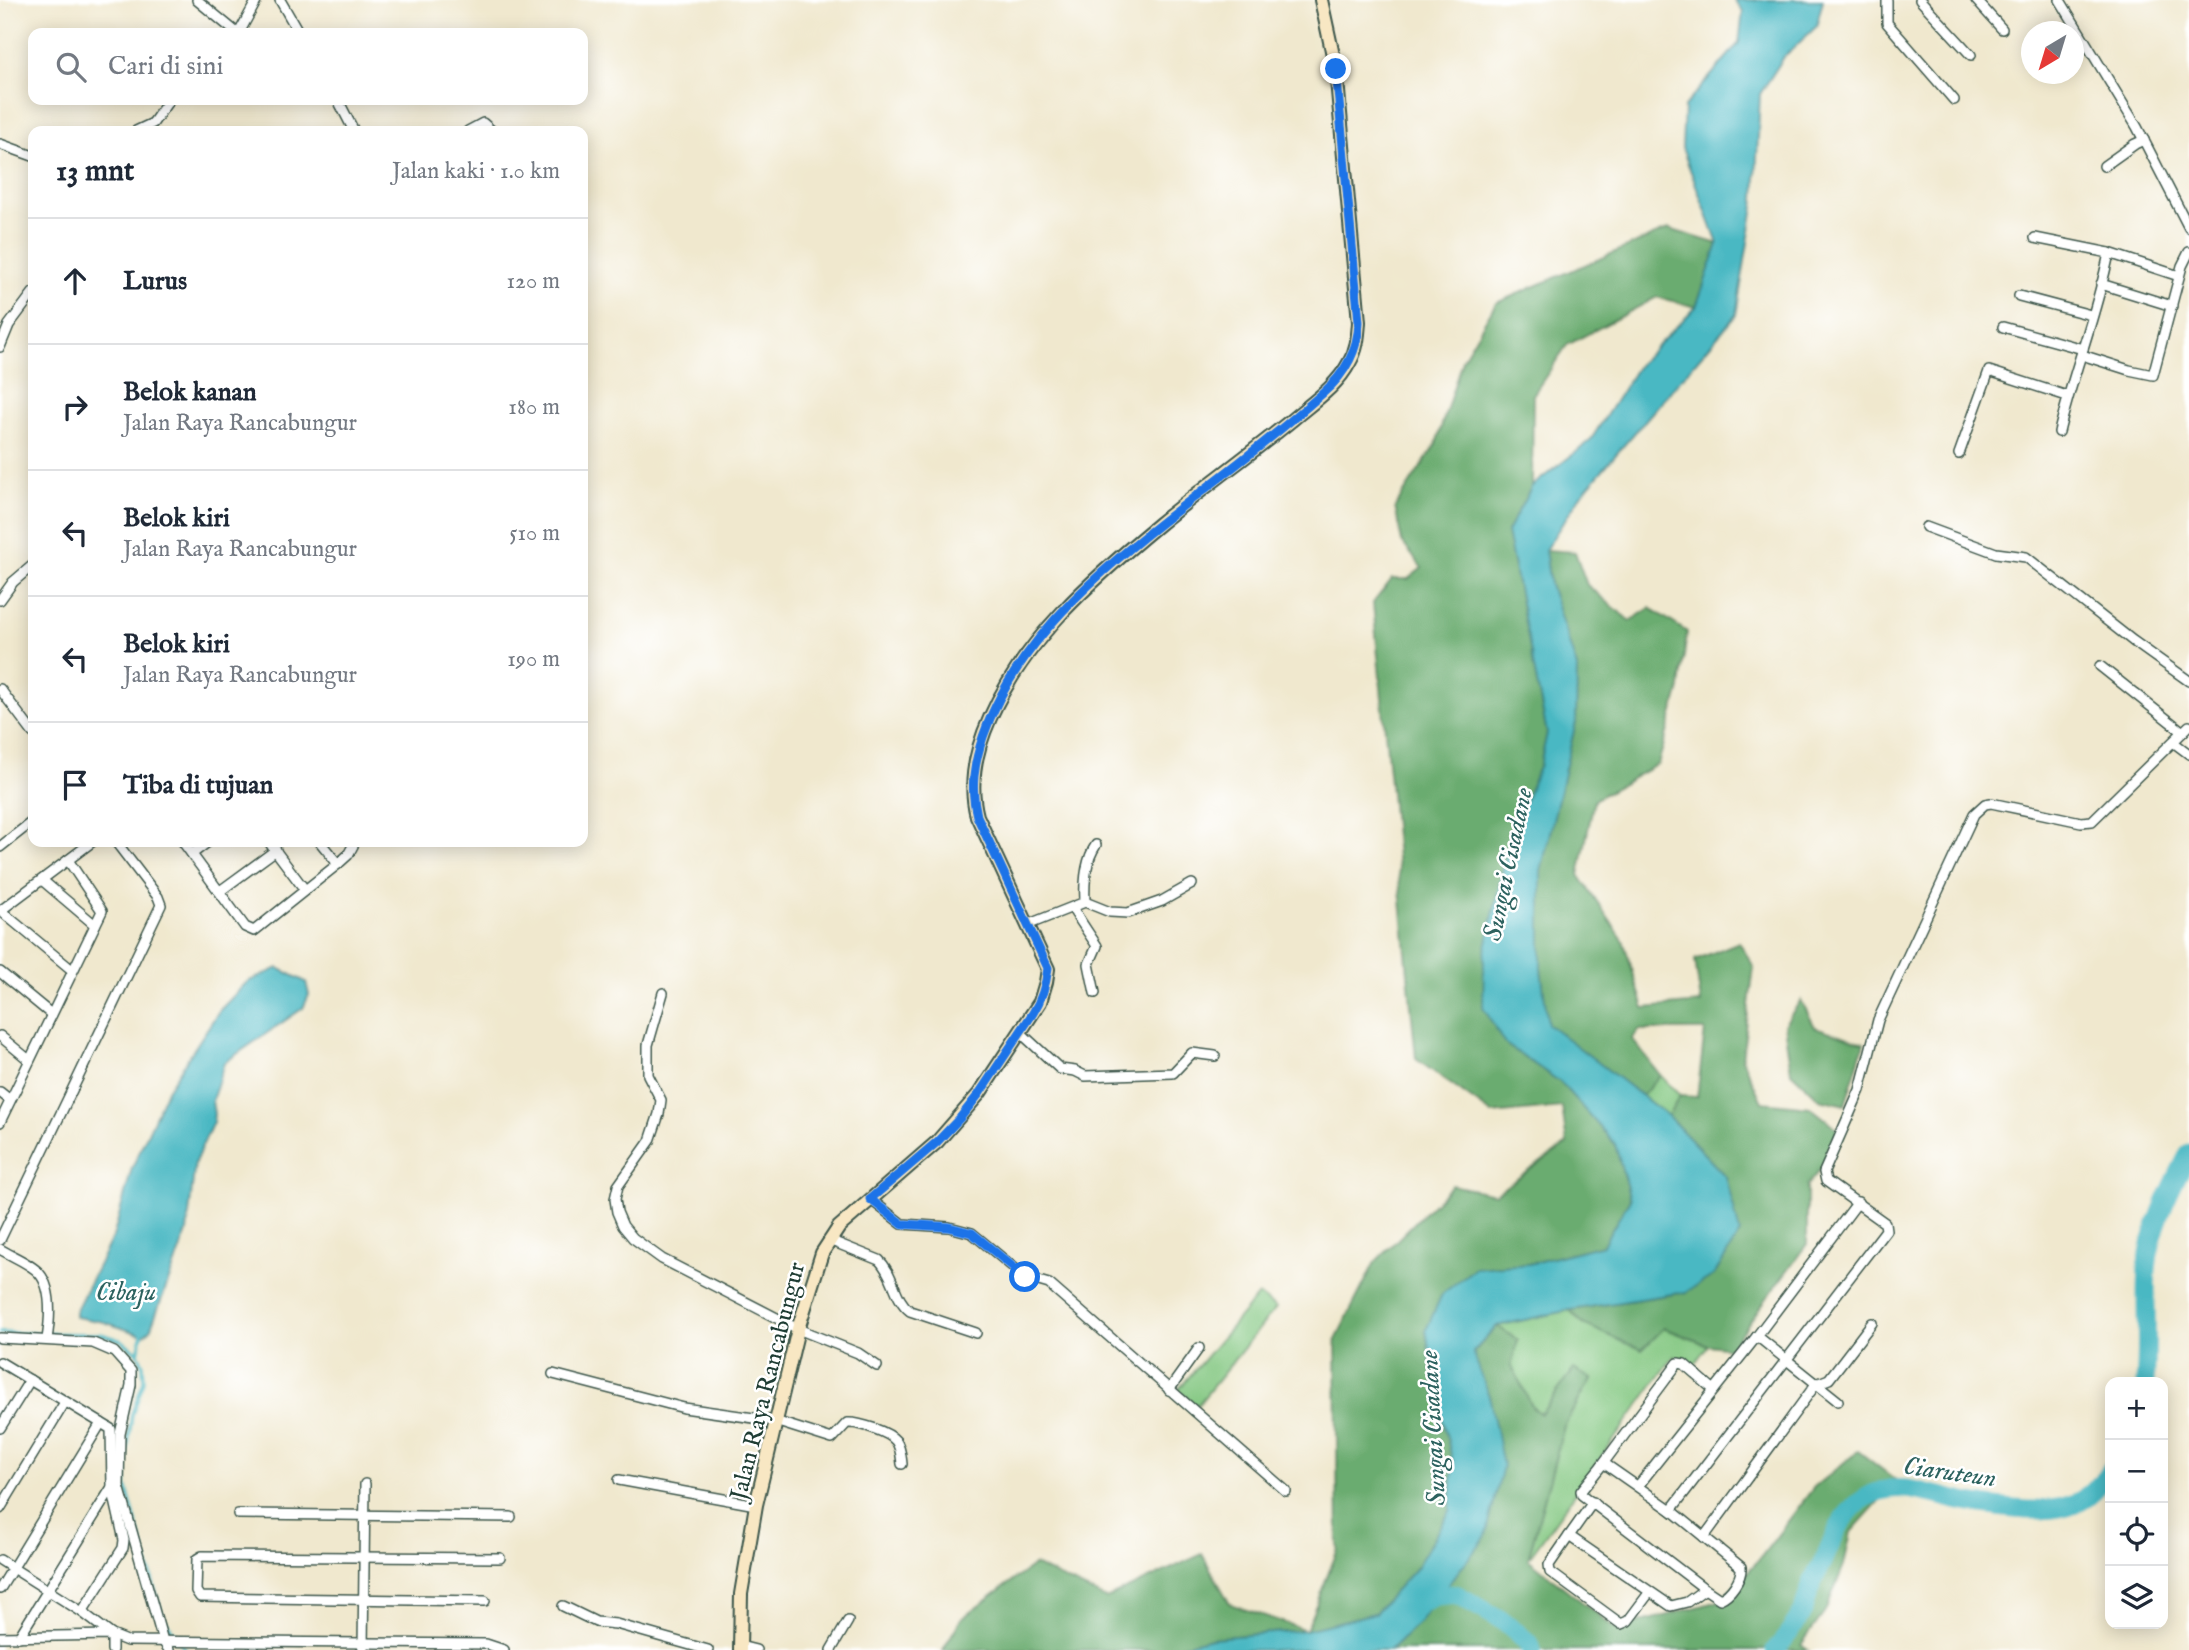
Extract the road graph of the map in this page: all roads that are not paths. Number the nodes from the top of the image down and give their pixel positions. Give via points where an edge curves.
1 (197, 0) edge
2 (257, 0) edge
3 (280, 0) edge
4 (1321, 0) edge
5 (1887, 0) edge
6 (1920, 0) edge
7 (1976, 0) edge
8 (2060, 0) edge
9 (232, 28) edge
10 (241, 28) edge
11 (296, 28) edge
12 (2002, 29) dead end
13 (1970, 55) dead end
14 (1954, 100) dead end
15 (166, 105) edge
16 (341, 105) edge
17 (147, 126) edge
18 (351, 126) edge
19 (2144, 140) junction
20 (0, 144) edge
21 (28, 154) edge
22 (2105, 166) dead end
23 (2189, 228) edge
24 (2035, 238) dead end
25 (2189, 252) edge
26 (2109, 253) junction
27 (2179, 276) junction
28 (2101, 284) junction
29 (2019, 296) dead end
30 (28, 300) edge
31 (2172, 306) junction
32 (2091, 315) junction
33 (2003, 327) dead end
34 (0, 347) edge
35 (2083, 352) junction
36 (2067, 396) junction
37 (2059, 432) dead end
38 (1959, 454) dead end
39 (1926, 527) dead end
40 (28, 569) edge
41 (0, 600) edge
42 (2100, 666) dead end
43 (2189, 681) edge
44 (0, 689) edge
45 (28, 726) edge
46 (2186, 729) edge
47 (2173, 742) junction
48 (2189, 754) edge
49 (28, 825) edge
50 (1096, 845) dead end
51 (0, 847) edge
52 (85, 847) edge
53 (120, 847) edge
54 (186, 847) edge
55 (202, 847) edge
56 (272, 847) edge
57 (274, 847) edge
58 (324, 847) edge
59 (352, 847) edge
60 (192, 855) junction
61 (68, 860) junction
62 (338, 864) junction
63 (42, 880) junction
64 (1192, 884) dead end
65 (305, 890) junction
66 (220, 891) junction
67 (1085, 902) junction
68 (1072, 908) junction
69 (0, 911) edge
70 (95, 925) junction
71 (1027, 925) junction
72 (72, 970) junction
73 (0, 972) edge
74 (663, 993) dead end
75 (1095, 993) dead end
76 (51, 1014) junction
77 (1021, 1033) junction
78 (0, 1036) edge
79 (1215, 1056) dead end
80 (29, 1060) junction
81 (0, 1092) edge
82 (10, 1100) junction
83 (0, 1122) edge
84 (870, 1199) junction
85 (1857, 1202) junction
86 (0, 1238) edge
87 (829, 1240) junction
88 (0, 1249) edge
89 (1872, 1323) dead end
90 (798, 1329) junction
91 (975, 1334) dead end
92 (1757, 1336) junction
93 (0, 1338) edge
94 (47, 1339) junction
95 (1199, 1348) dead end
96 (1786, 1360) junction
97 (0, 1362) edge
98 (877, 1366) dead end
99 (552, 1374) dead end
100 (30, 1380) junction
101 (1816, 1384) junction
102 (1169, 1390) junction
103 (1714, 1390) junction
104 (1838, 1401) dead end
105 (65, 1402) junction
106 (775, 1421) junction
107 (101, 1423) junction
108 (0, 1428) edge
109 (902, 1464) dead end
110 (1602, 1465) junction
111 (619, 1480) dead end
112 (365, 1484) dead end
113 (1638, 1486) junction
114 (112, 1487) junction
115 (1286, 1491) dead end
116 (1592, 1502) junction
117 (756, 1505) junction
118 (0, 1509) edge
119 (1671, 1510) junction
120 (238, 1514) dead end
121 (365, 1516) junction
122 (511, 1517) dead end
123 (1569, 1536) junction
124 (1704, 1537) junction
125 (364, 1558) junction
126 (500, 1558) dead end
127 (0, 1560) edge
128 (13, 1568) junction
129 (0, 1588) edge
130 (1705, 1589) junction
131 (48, 1590) junction
132 (1649, 1593) junction
133 (364, 1599) junction
134 (485, 1601) dead end
135 (563, 1606) dead end
136 (82, 1612) junction
137 (848, 1621) dead end
138 (112, 1635) junction
139 (0, 1637) edge
140 (19, 1637) junction
141 (167, 1644) edge
142 (363, 1646) edge
143 (740, 1648) edge
144 (112, 1650) edge
145 (504, 1650) edge
146 (708, 1650) edge
147 (755, 1650) edge
148 (831, 1650) edge

1 - 9 street
2 - 10 street
3 - 11 street
4 - 71 main road, Jalan Raya Rancabungur via 1336,69 1359,322 1356,348 1329,388 1159,524 1076,598 1032,646 1003,690 977,753 974,803
5 - 14 street via 1887,23
6 - 13 street
7 - 12 street
8 - 19 street
15 - 17 street
16 - 18 street
19 - 22 street
19 - 23 street
20 - 21 street
24 - 26 street
25 - 27 street
26 - 27 street
26 - 28 street
27 - 31 street
28 - 31 street
28 - 32 street
29 - 32 street
30 - 34 street
31 - 35 street via 2153,375
32 - 35 street
33 - 35 street
35 - 36 street
36 - 37 street
36 - 38 street via 1989,371
39 - 43 street via 1996,553 2026,557
40 - 41 street
42 - 46 street
44 - 45 street
46 - 47 street
47 - 48 street
47 - 85 street via 2092,821 1992,803 1974,814 1878,1020 1860,1090 1824,1172 1826,1181
49 - 51 street
50 - 67 street via 1086,875
52 - 61 street
53 - 86 street via 161,905
54 - 60 street
55 - 60 street
56 - 66 street
57 - 65 street
58 - 62 street
59 - 62 street
60 - 66 street
61 - 63 street
61 - 70 street via 100,905
62 - 65 street
63 - 69 street
63 - 70 street
64 - 67 street via 1128,914
65 - 66 street via 254,931 246,927
67 - 68 street
68 - 71 street
68 - 75 street via 1097,946 1089,964
69 - 72 street
70 - 72 street
71 - 77 main road, Jalan Raya Rancabungur via 1048,968 1040,1002
72 - 76 street
73 - 76 street
74 - 90 street via 648,1045 648,1075 661,1100 659,1114 650,1141 618,1186 617,1212 623,1226 645,1248
76 - 80 street
77 - 79 street via 1060,1069 1085,1076 1173,1073 1192,1053
77 - 84 main road, Jalan Raya Rancabungur via 960,1118
78 - 80 street
80 - 82 street
81 - 82 street
82 - 83 street
84 - 87 main road, Jalan Raya Rancabungur
84 - 102 street via 902,1224 972,1233 1025,1277 1049,1284
85 - 92 street
85 - 96 street via 1885,1223 1886,1230
87 - 90 main road, Jalan Raya Rancabungur
87 - 91 street via 879,1260 910,1311
88 - 94 street via 38,1272 43,1281 50,1320
89 - 101 street via 1829,1378
90 - 98 street via 858,1353
90 - 106 main road, Jalan Raya Rancabungur
92 - 96 street
92 - 103 street
93 - 94 street
94 - 141 street via 104,1346 131,1371 120,1434 119,1486
95 - 102 street
96 - 101 street
96 - 119 street
97 - 100 street
99 - 106 street via 684,1408
100 - 105 street
100 - 108 street
101 - 104 street
101 - 124 street
102 - 115 street
103 - 110 street via 1678,1363
103 - 113 street
105 - 107 street
105 - 118 street
106 - 109 street via 832,1439 847,1423 863,1424 893,1437
106 - 117 main road, Jalan Raya Rancabungur
107 - 114 street via 111,1429
107 - 128 street
110 - 113 street
110 - 116 street via 1581,1491
111 - 117 street
112 - 121 street
113 - 119 street
114 - 131 street
114 - 136 street via 123,1548
116 - 123 street
116 - 130 street
117 - 143 main road, Jalan Raya Rancabungur via 741,1594
119 - 124 street
120 - 121 street
121 - 122 street
121 - 125 street
123 - 132 street
123 - 132 street via 1549,1565 1550,1572 1621,1624
124 - 130 street via 1742,1571 1720,1599
125 - 126 street
125 - 133 street
125 - 133 street via 202,1556 197,1559 195,1591 200,1597
127 - 128 street
128 - 129 street
128 - 131 street
130 - 132 street via 1671,1606
131 - 136 street
131 - 140 street
133 - 134 street
133 - 142 street
135 - 146 street via 596,1622
136 - 138 street
137 - 148 street
138 - 140 street
138 - 141 street
138 - 144 street
139 - 140 street
141 - 142 street
142 - 145 street via 486,1644
143 - 147 street

